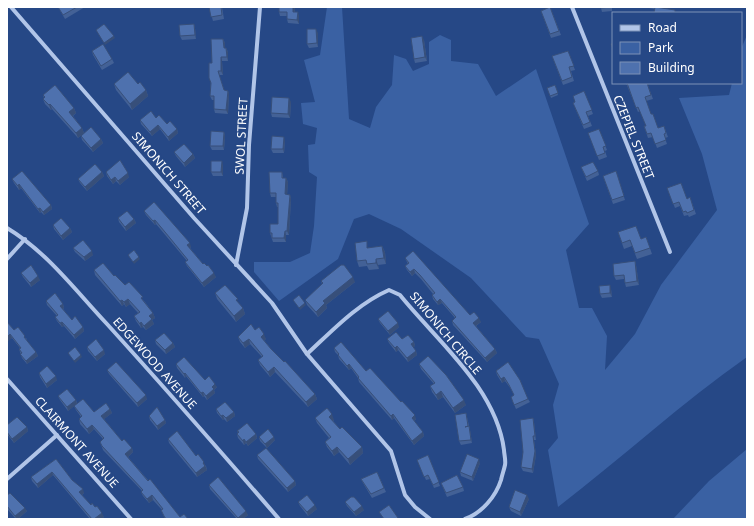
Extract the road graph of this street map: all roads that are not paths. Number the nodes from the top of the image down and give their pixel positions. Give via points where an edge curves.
1 (11, 7) edge
2 (260, 7) edge
3 (572, 7) edge
4 (7, 228) edge
5 (25, 239) junction
6 (670, 252) dead end
7 (7, 259) edge
8 (236, 265) junction
9 (307, 354) junction
10 (7, 379) edge
11 (57, 434) junction
12 (7, 479) edge
13 (131, 519) edge
14 (279, 519) edge
15 (430, 519) edge
16 (465, 519) edge

1 - 8 street, SIMONICH STREET
2 - 8 street, SWOL STREET via 250,138 248,208
3 - 6 street, CZEPIEL STREET
4 - 5 street, EDGEWOOD AVENUE
5 - 7 street
5 - 14 street, EDGEWOOD AVENUE via 45,256 148,369
8 - 9 street, SIMONICH STREET via 272,303
9 - 15 street via 391,451 405,495
9 - 16 street, SIMONICH CIRCLE via 373,298 389,290 400,295 483,394 502,436 505,464 500,484 494,496 478,512
10 - 11 street, CLAIRMONT AVENUE
11 - 12 street
11 - 13 street, CLAIRMONT AVENUE

